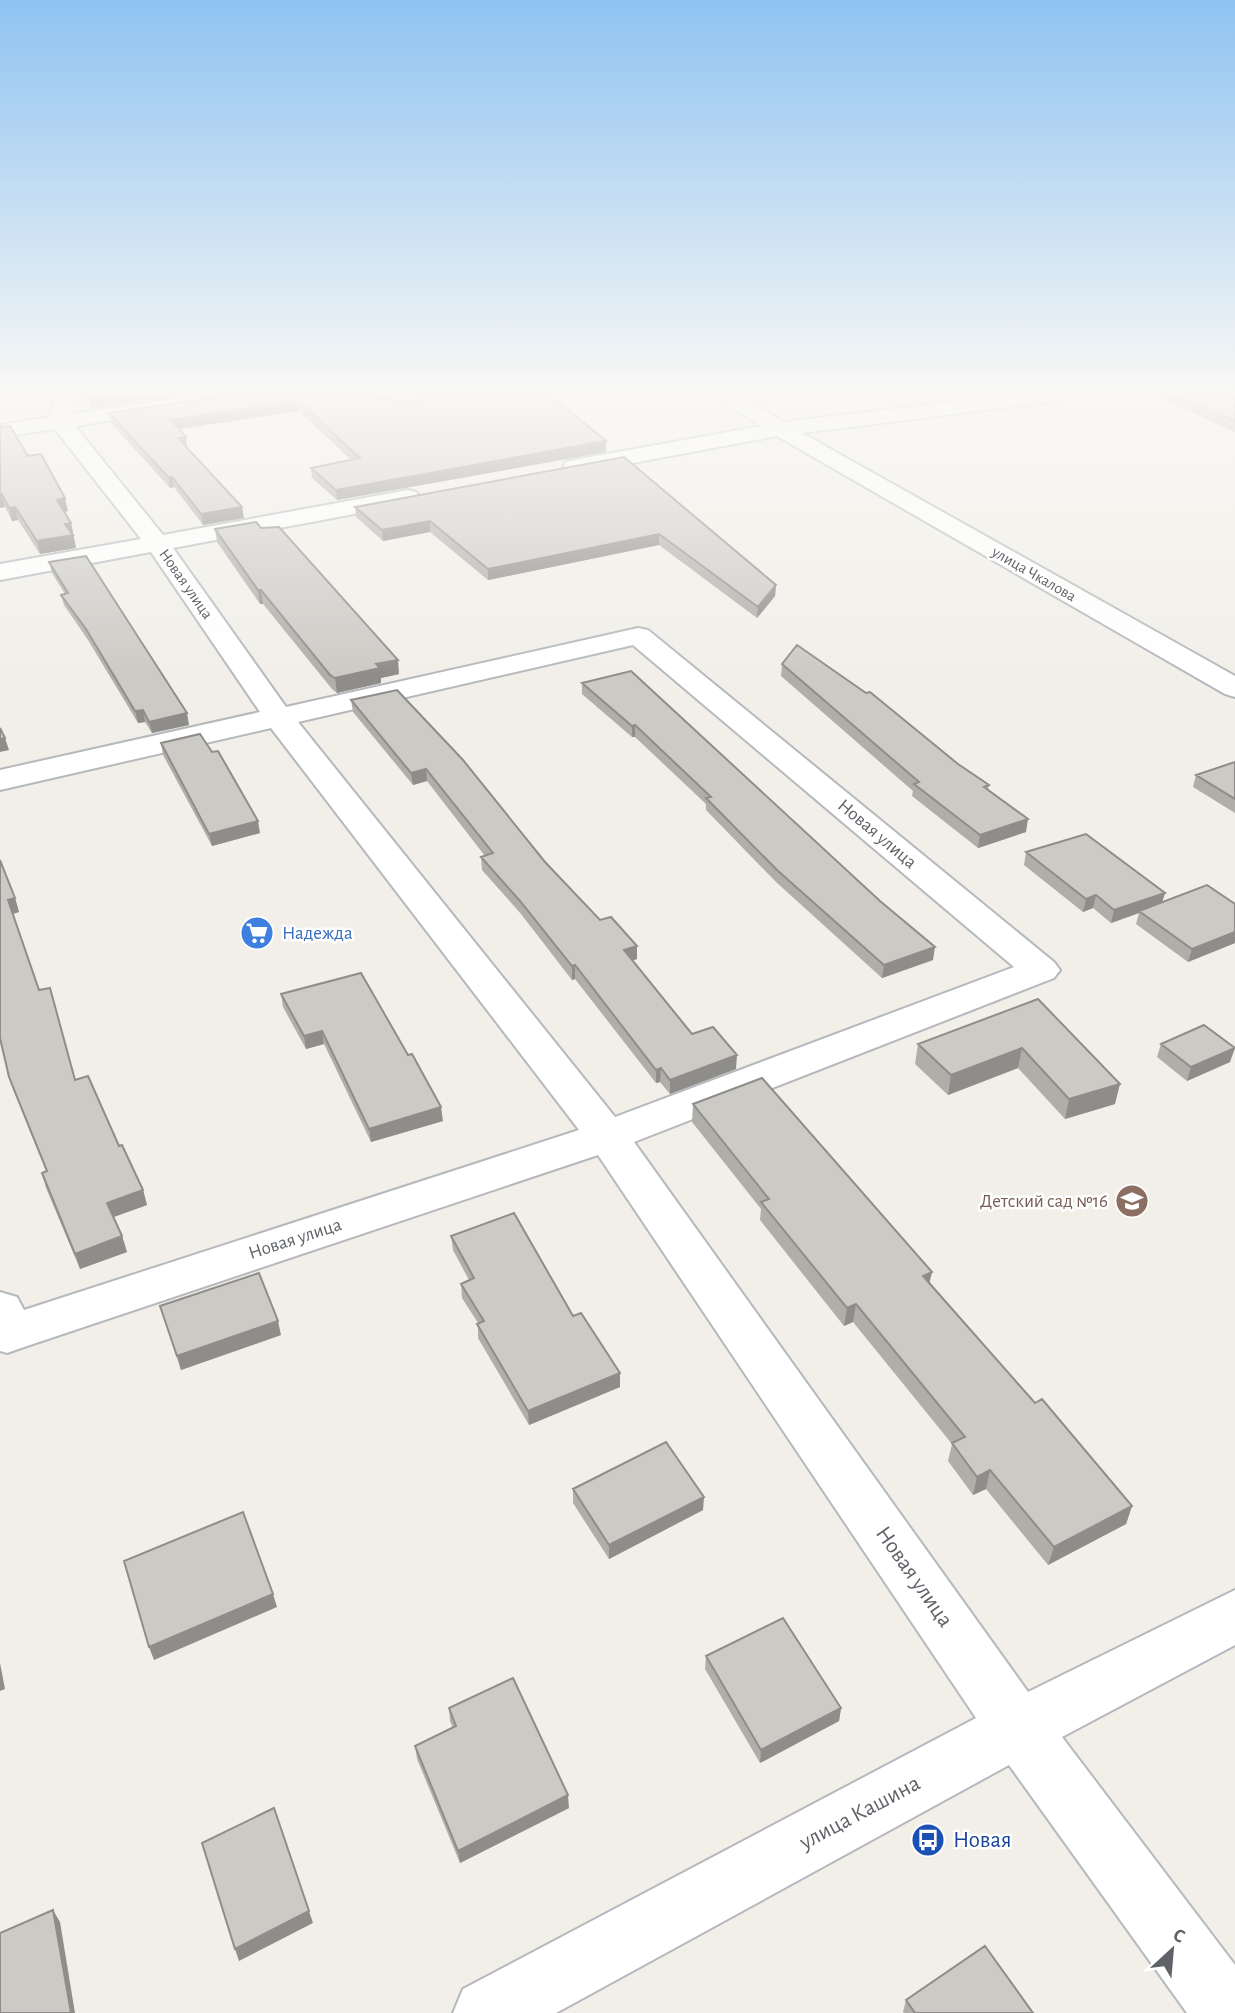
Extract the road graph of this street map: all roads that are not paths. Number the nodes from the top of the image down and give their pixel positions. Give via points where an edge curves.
1 (119, 489) edge
2 (885, 489) edge
3 (428, 493) edge
4 (157, 542) junction
5 (0, 572) edge
6 (1235, 688) edge
7 (279, 718) junction
8 (0, 780) edge
9 (607, 1136) junction
10 (0, 1310) edge
11 (1235, 1616) edge
12 (1018, 1728) junction
13 (487, 2013) edge
14 (1229, 2013) edge

1 - 4 street, Новая улица
2 - 6 street, улица Чкалова
3 - 4 street
4 - 5 street
4 - 7 street, Новая улица
7 - 8 street, Новая улица
7 - 9 street, Новая улица
7 - 9 street, Новая улица via 638,636 1041,970
9 - 10 street, Новая улица via 8,1334
9 - 12 street, Новая улица
11 - 12 street, улица Кашина
12 - 13 street, улица Кашина
12 - 14 street, Новая улица

